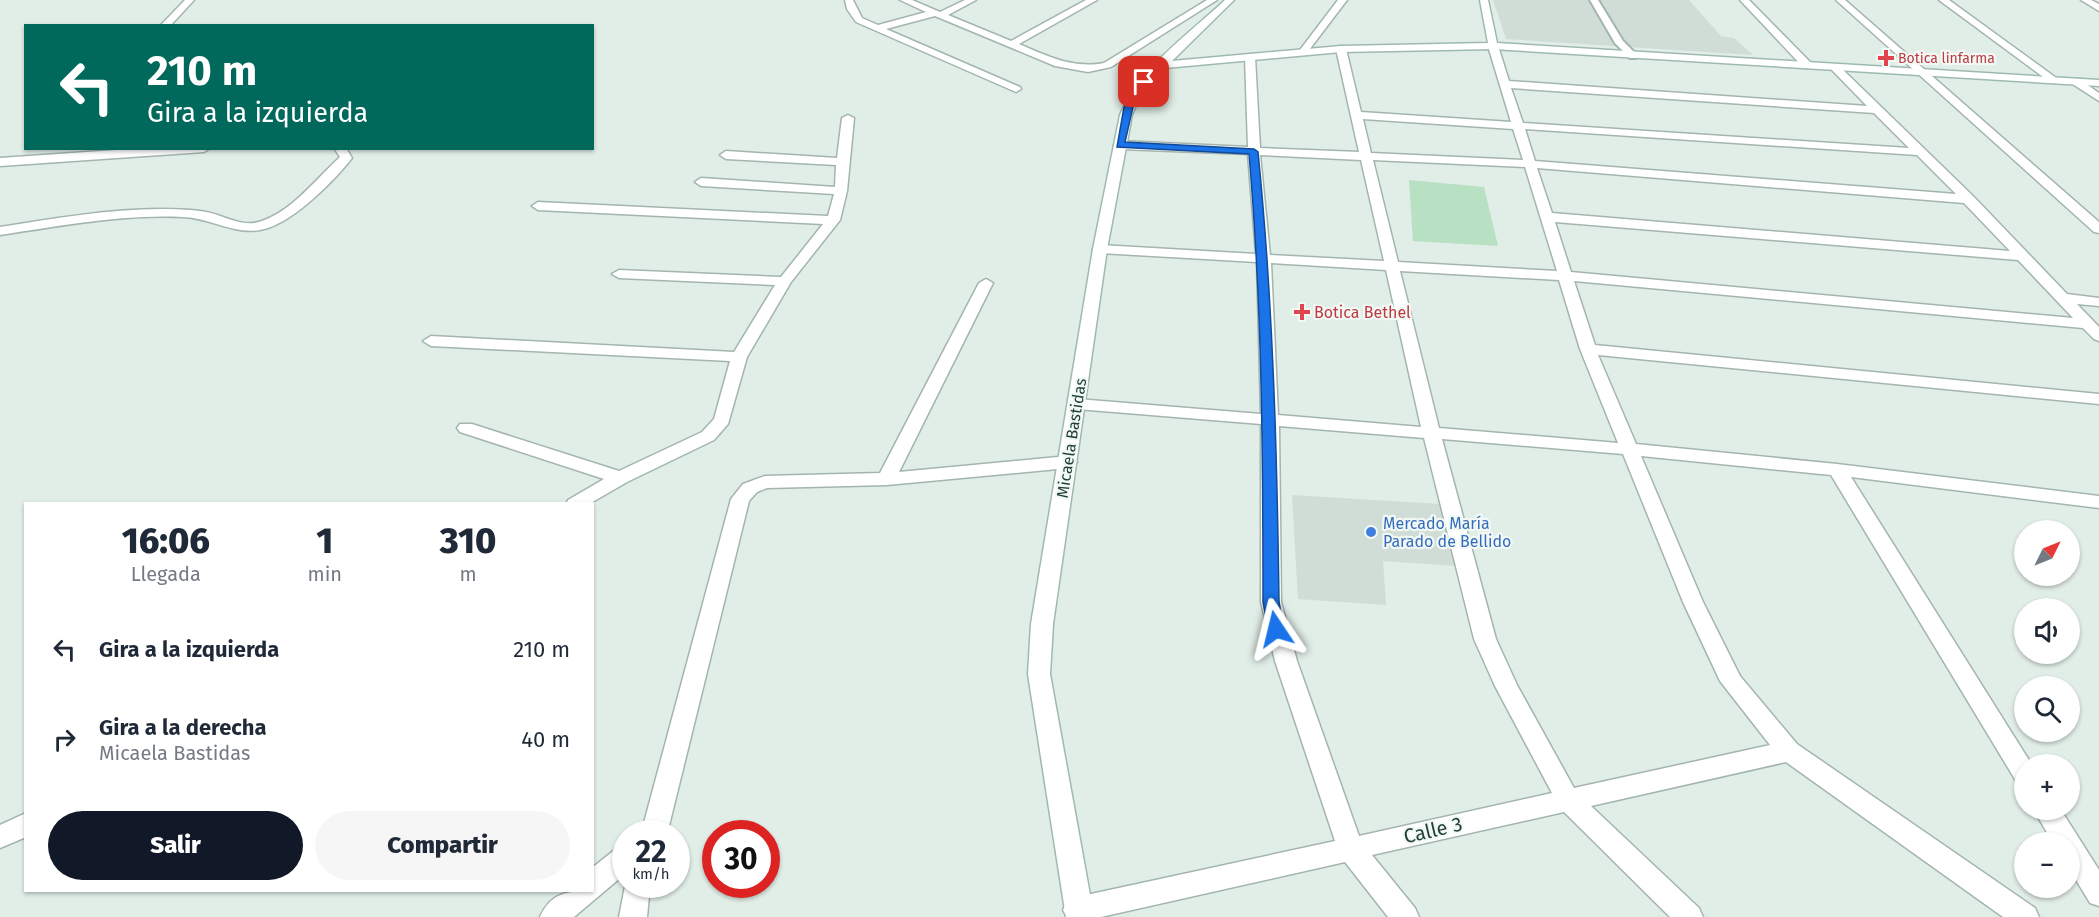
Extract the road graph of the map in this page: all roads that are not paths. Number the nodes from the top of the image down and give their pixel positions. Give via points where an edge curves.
1 (191, 0) edge
2 (849, 0) edge
3 (904, 0) edge
4 (972, 0) edge
5 (1093, 0) edge
6 (1213, 0) edge
7 (1230, 0) edge
8 (1343, 0) edge
9 (1484, 0) edge
10 (1594, 0) edge
11 (1744, 0) edge
12 (1840, 0) edge
13 (1943, 0) edge
14 (2085, 0) edge
15 (2099, 8) edge
16 (937, 14) junction
17 (166, 24) edge
18 (878, 28) junction
19 (1010, 45) junction
20 (1493, 46) junction
21 (1341, 49) junction
22 (1303, 52) junction
23 (1633, 56) junction
24 (1250, 57) junction
25 (1160, 65) junction
26 (1808, 66) junction
27 (1835, 68) junction
28 (1920, 72) junction
29 (2054, 80) junction
30 (2074, 81) junction
31 (2099, 83) edge
32 (1506, 84) junction
33 (1016, 88) dead end
34 (2099, 98) edge
35 (1879, 110) junction
36 (1356, 115) junction
37 (848, 118) dead end
38 (1517, 124) junction
39 (1120, 145) junction
40 (175, 150) edge
41 (341, 150) edge
42 (1254, 152) junction
43 (1920, 152) junction
44 (726, 155) dead end
45 (1366, 157) junction
46 (0, 162) edge
47 (842, 162) junction
48 (1532, 164) junction
49 (702, 182) dead end
50 (841, 191) junction
51 (1968, 199) junction
52 (538, 206) dead end
53 (1547, 217) junction
54 (833, 220) junction
55 (2099, 229) edge
56 (0, 231) edge
57 (1100, 249) junction
58 (2024, 256) junction
59 (1264, 260) junction
60 (1393, 266) junction
61 (619, 274) dead end
62 (1564, 276) junction
63 (785, 281) junction
64 (986, 283) dead end
65 (2063, 298) junction
66 (2099, 302) edge
67 (2088, 324) junction
68 (2099, 336) edge
69 (430, 341) dead end
70 (1588, 349) junction
71 (738, 357) junction
72 (2099, 399) edge
73 (1077, 404) junction
74 (1270, 420) junction
75 (466, 428) dead end
76 (1431, 432) junction
77 (1628, 448) junction
78 (1068, 462) junction
79 (1837, 470) junction
80 (620, 478) junction
81 (887, 479) junction
82 (578, 502) edge
83 (2099, 502) edge
84 (1789, 751) junction
85 (2014, 756) edge
86 (1568, 800) junction
87 (656, 820) edge
88 (24, 825) edge
89 (0, 837) edge
90 (1351, 849) junction
91 (2080, 863) edge
92 (612, 868) edge
93 (594, 883) edge
94 (584, 892) edge
95 (2099, 894) edge
96 (635, 898) edge
97 (1078, 914) edge
98 (554, 917) edge
99 (633, 917) edge
100 (1405, 917) edge
101 (1689, 917) edge
102 (2025, 917) edge

1 - 17 street
2 - 18 street via 859,20
3 - 16 street
4 - 16 street
5 - 19 street
6 - 19 street via 1098,68 1075,69
7 - 25 street, Micaela Bastidas
8 - 22 street
9 - 20 street
10 - 23 lane via 1619,43
11 - 26 street
12 - 28 street
13 - 29 street
14 - 15 street
16 - 18 street
16 - 19 street
18 - 33 street
20 - 21 street
20 - 23 street
20 - 32 street
21 - 22 street
21 - 36 street
22 - 24 street
23 - 26 street
24 - 25 street
24 - 42 street
25 - 39 street, Micaela Bastidas via 1132,99
26 - 27 street
27 - 28 street
27 - 35 street
28 - 29 street
28 - 55 street
29 - 30 street
30 - 31 street
30 - 34 street
32 - 35 street
32 - 38 street
35 - 43 street
36 - 38 street
36 - 45 street
37 - 47 street
38 - 43 street
38 - 48 street
39 - 42 street
39 - 57 street, Micaela Bastidas
40 - 46 street
41 - 56 street via 346,158 288,213 264,225 241,228 204,215 181,213 75,219
42 - 45 street
42 - 59 street
43 - 51 street
44 - 47 street
45 - 48 street
45 - 60 street
47 - 50 street
48 - 51 street
48 - 53 street
49 - 50 street
50 - 54 street
51 - 58 street
52 - 54 street
53 - 58 street
53 - 62 street
54 - 63 street
57 - 59 street
57 - 73 street, Micaela Bastidas
58 - 65 street
59 - 60 street
59 - 74 street
60 - 62 street
60 - 76 street
61 - 63 street
62 - 67 street
62 - 70 street
63 - 71 street
64 - 81 street
65 - 66 street
65 - 67 street
67 - 68 street
69 - 71 street
70 - 72 street
70 - 77 street
71 - 80 street via 723,420 708,436
73 - 74 street
73 - 78 street, Micaela Bastidas
74 - 76 street
74 - 90 street via 1271,602 1286,660
75 - 80 street
76 - 77 street
76 - 86 street via 1485,639
77 - 79 street
77 - 84 street via 1731,681
78 - 81 street
78 - 97 street, Micaela Bastidas via 1042,624 1039,674
79 - 83 street
79 - 85 street
80 - 82 street
81 - 87 street via 765,482 750,488 740,499
84 - 86 street, Calle 3
84 - 102 street
86 - 90 street, Calle 3
86 - 101 street
88 - 89 street
90 - 97 street, Calle 3
90 - 100 street
91 - 95 street
92 - 93 street
94 - 98 street
96 - 99 street

